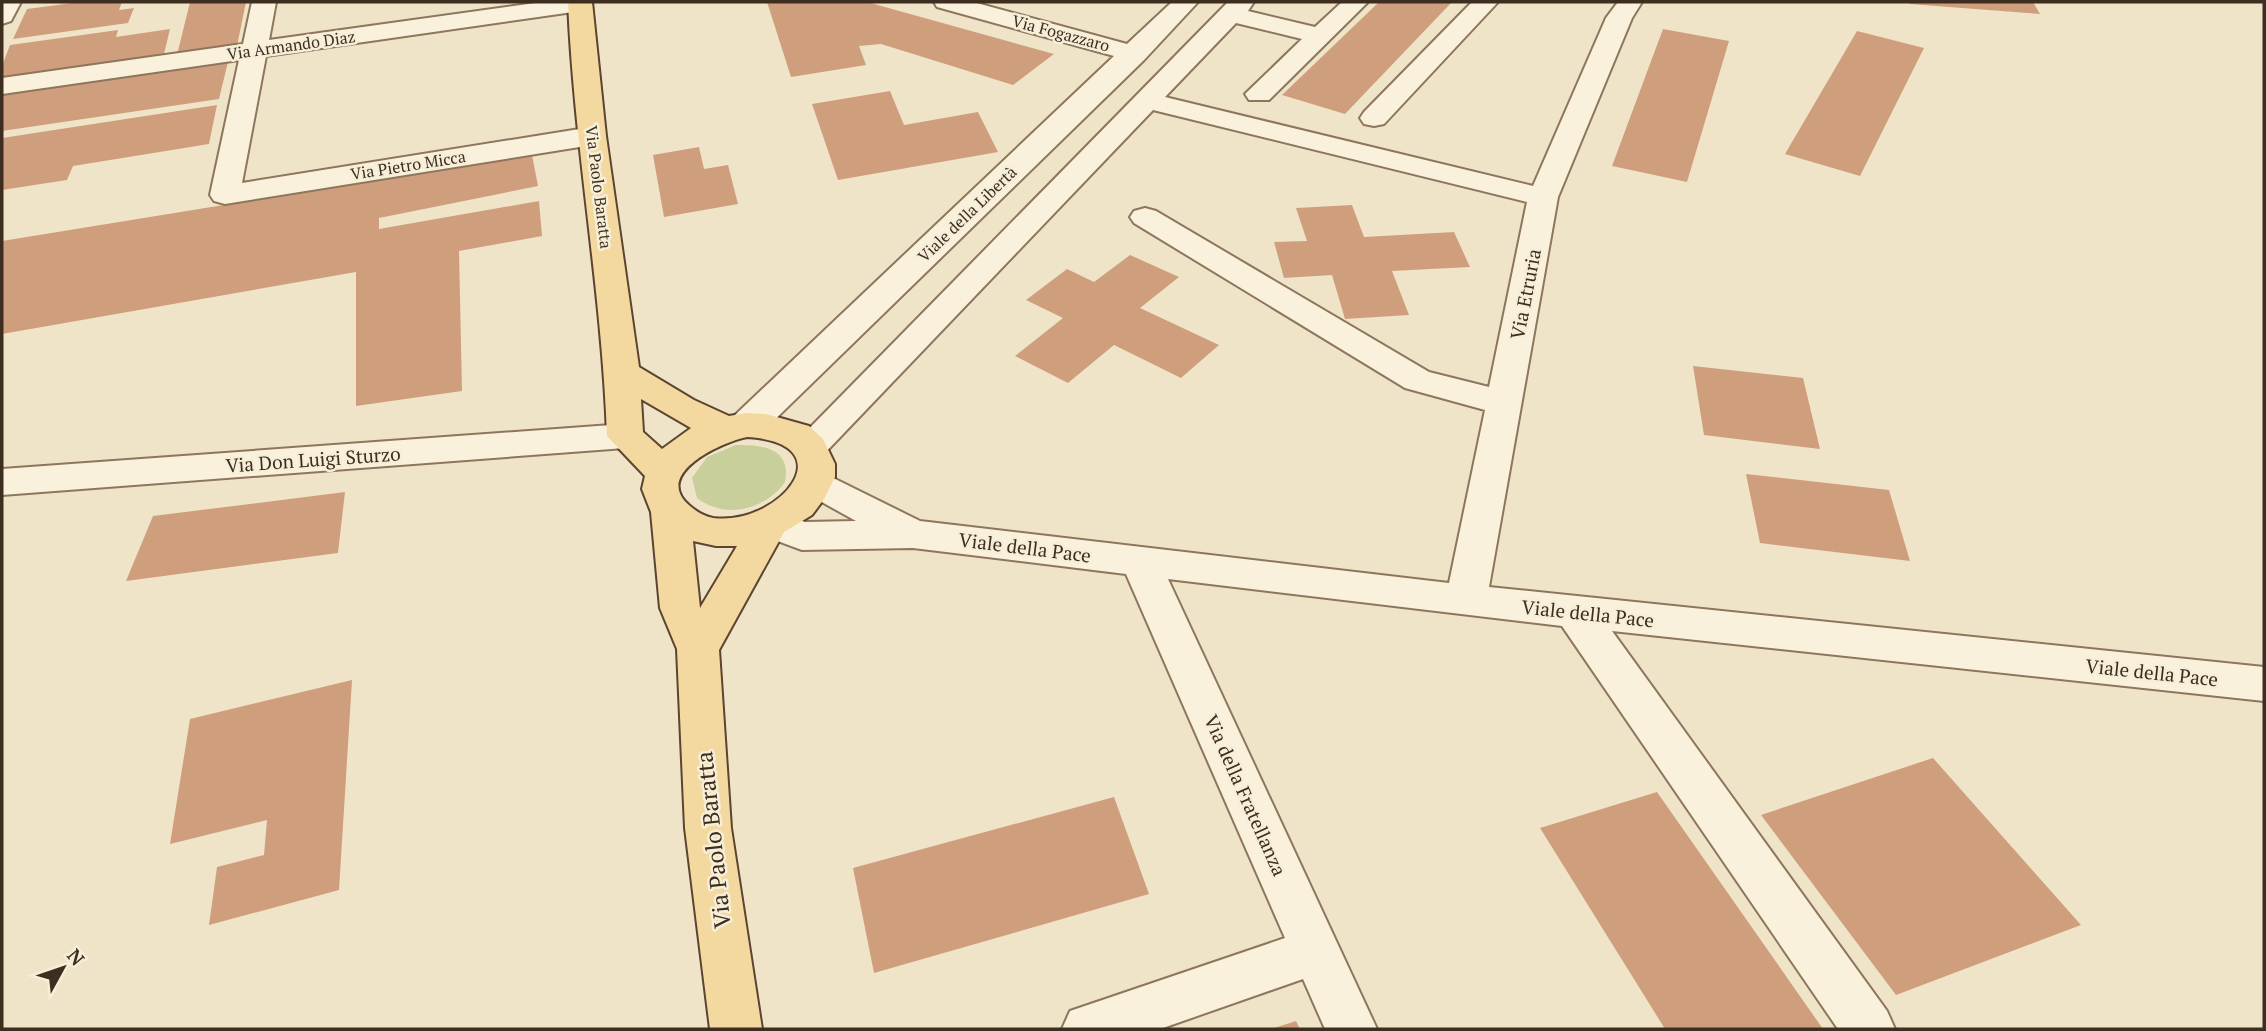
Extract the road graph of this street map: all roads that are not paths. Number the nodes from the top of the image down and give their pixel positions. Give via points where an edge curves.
1 (9, 2) edge
2 (264, 2) edge
3 (946, 2) edge
4 (1186, 2) edge
5 (1356, 2) edge
6 (1486, 2) edge
7 (1630, 2) edge
8 (580, 3) edge
9 (1237, 8) edge
10 (2, 16) edge
11 (1320, 36) junction
12 (256, 50) junction
13 (1135, 54) junction
14 (2, 86) edge
15 (1259, 93) dead end
16 (1145, 100) junction
17 (1374, 118) dead end
18 (592, 136) junction
19 (1543, 197) junction
20 (1145, 217) dead end
21 (621, 372) junction
22 (1504, 403) junction
23 (736, 427) junction
24 (625, 436) junction
25 (812, 464) junction
26 (2, 482) edge
27 (667, 492) junction
28 (770, 523) junction
29 (913, 534) junction
30 (1140, 561) junction
31 (1466, 600) junction
32 (1575, 612) junction
33 (698, 649) junction
34 (2264, 684) edge
35 (1317, 951) junction
36 (736, 1029) edge
37 (1088, 1029) edge
38 (1351, 1029) edge
39 (1869, 1029) edge

1 - 10 street
2 - 12 street
3 - 13 street, Via Fogazzaro
4 - 13 street, Viale della Libertà
5 - 11 street
6 - 17 street
7 - 19 street, Via Etruria via 1619,18
8 - 12 street, Via Armando Diaz
8 - 18 main road, Via Paolo Baratta
9 - 11 street
9 - 16 street
11 - 15 street
12 - 14 street, Via Armando Diaz
12 - 18 street, Via Pietro Micca via 225,195
13 - 23 street, Viale della Libertà
16 - 19 street
16 - 25 street
18 - 21 main road, Via Paolo Baratta
19 - 22 street, Via Etruria
20 - 22 street via 1417,380
21 - 23 main road via 681,408
21 - 24 main road, Via Paolo Baratta
22 - 31 street, Via Etruria
23 - 25 main road via 784,429
23 - 27 main road via 687,446
24 - 26 street, Via Don Luigi Sturzo
24 - 27 main road
25 - 28 main road via 798,505
25 - 29 street, Viale della Pace
27 - 28 main road via 684,523 713,531 748,530
27 - 33 main road, Via Paolo Baratta via 678,598
28 - 29 street, Viale della Pace via 802,536
28 - 33 main road
29 - 30 street, Viale della Pace
30 - 31 street, Viale della Pace
30 - 35 street, Via della Fratellanza
31 - 32 street, Viale della Pace
32 - 34 street, Viale della Pace
32 - 39 street
33 - 36 main road, Via Paolo Baratta via 708,828
35 - 37 street
35 - 38 street, Via della Fratellanza

